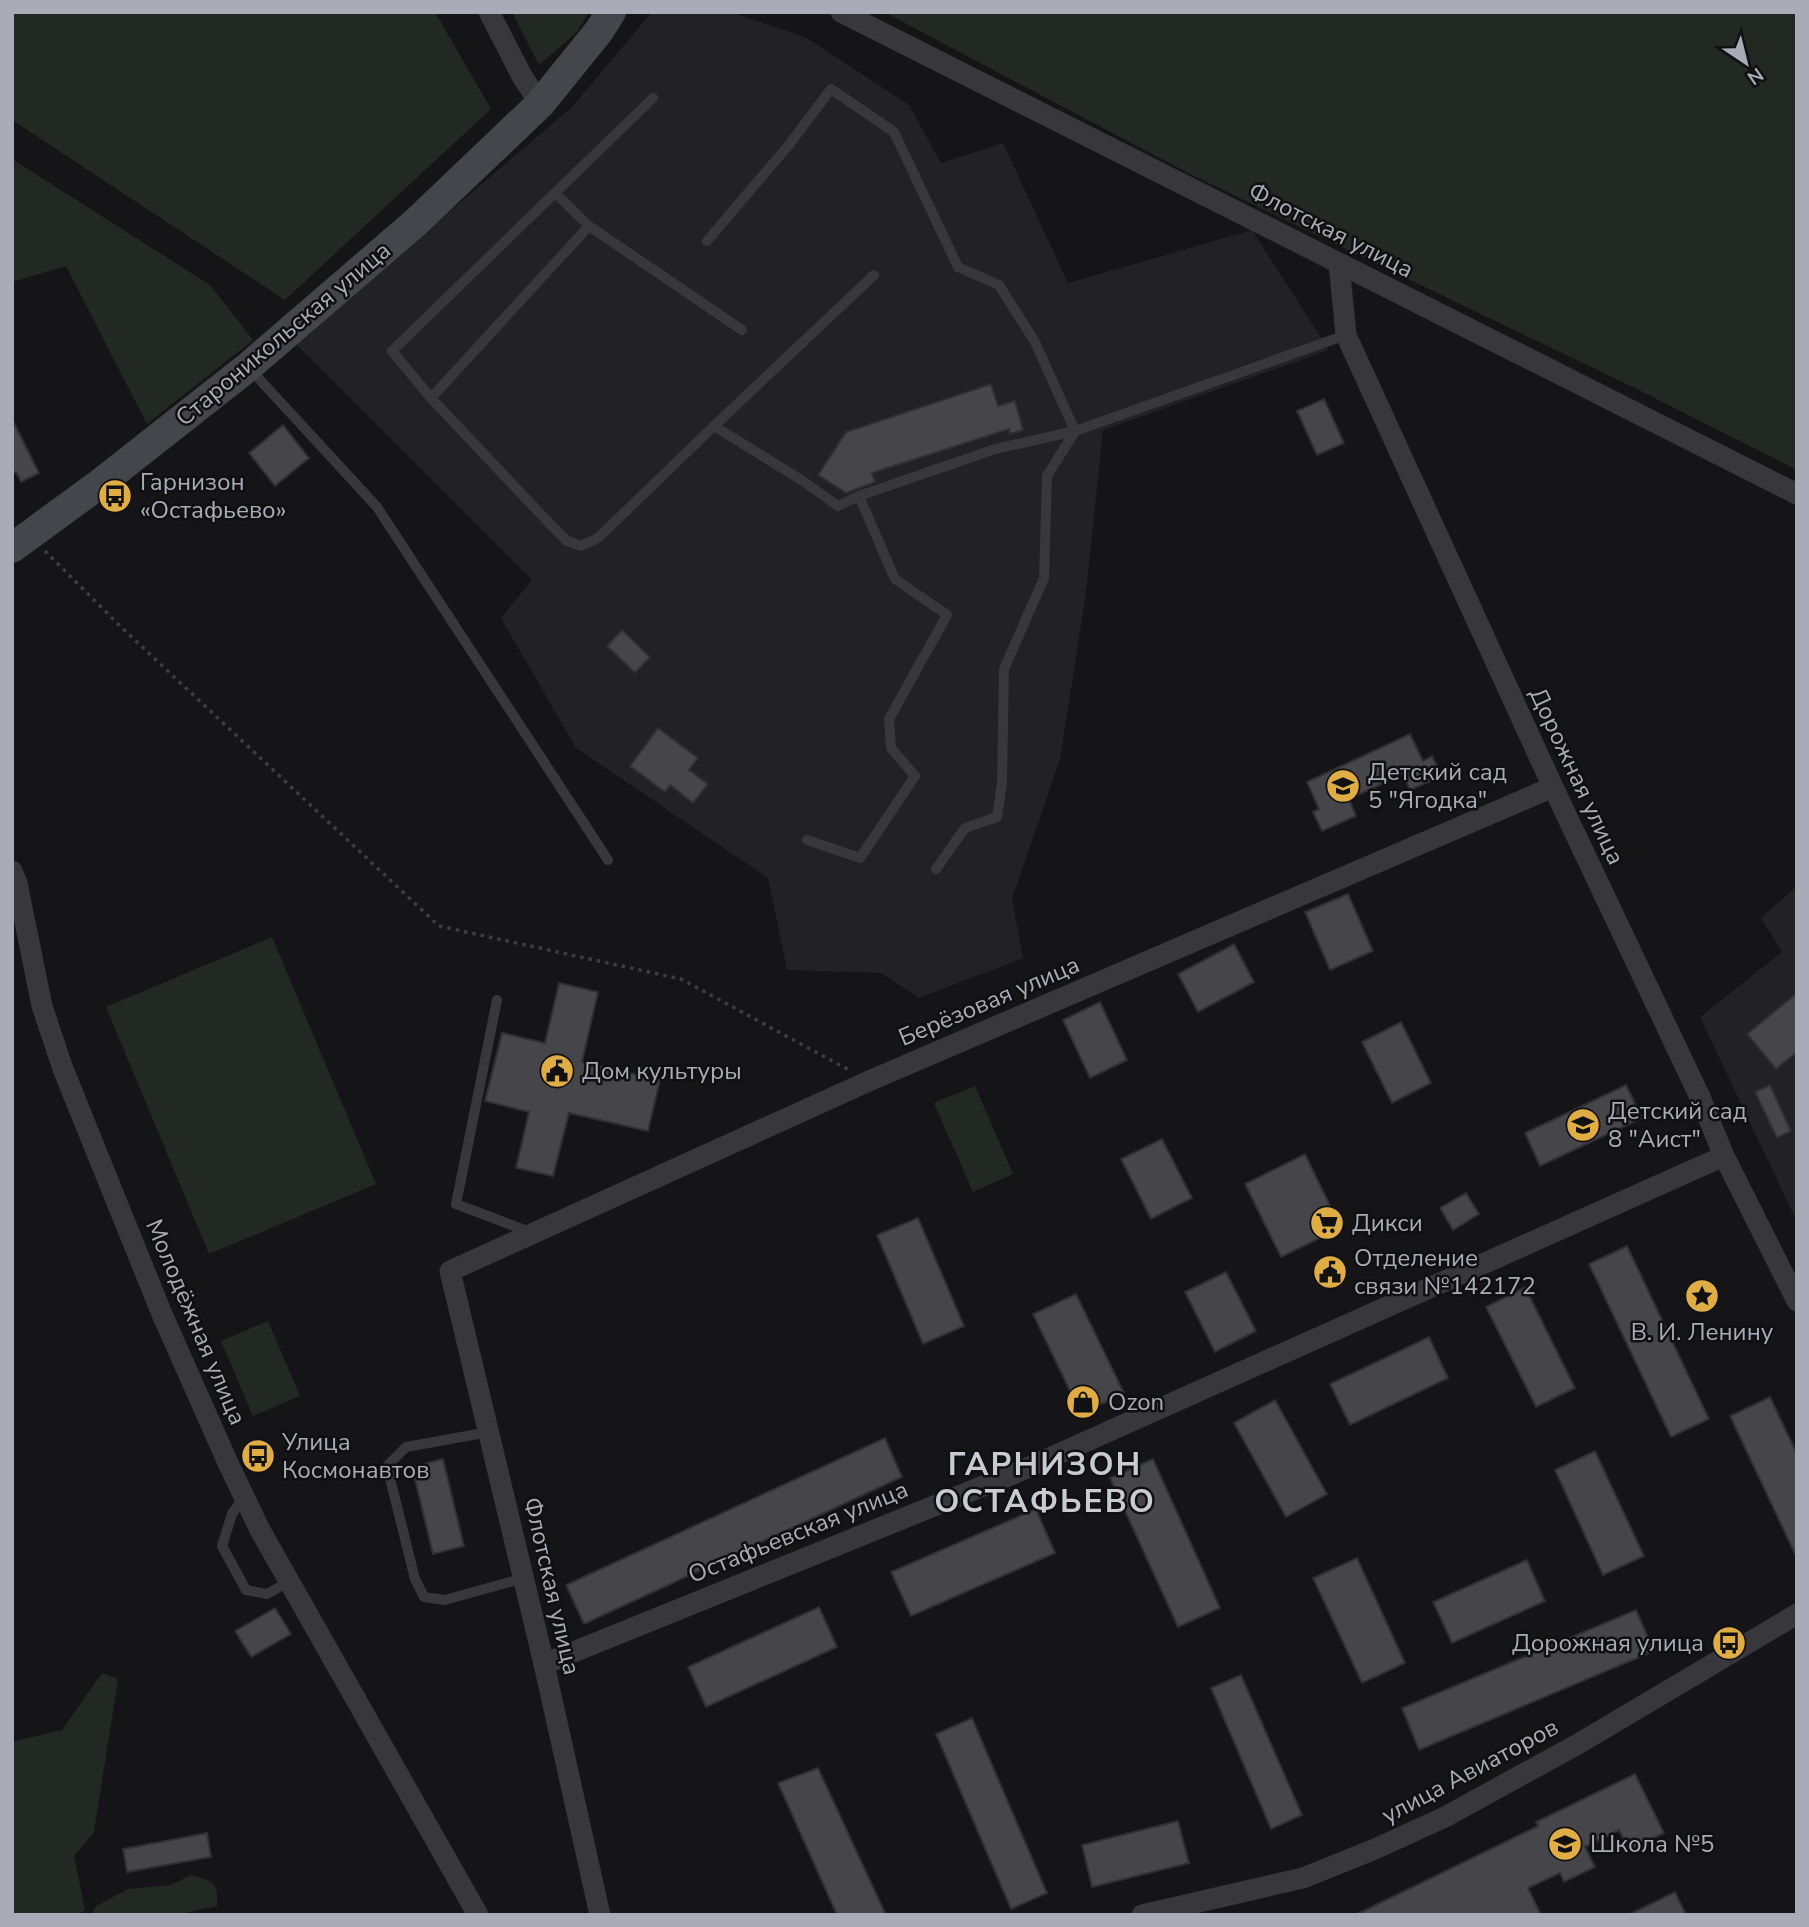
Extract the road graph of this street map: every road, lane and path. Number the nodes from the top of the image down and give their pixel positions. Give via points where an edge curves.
1 (489, 12) edge
2 (611, 12) edge
3 (841, 12) edge
4 (653, 98) dead end
5 (540, 104) junction
6 (555, 192) junction
7 (589, 226) junction
8 (707, 241) dead end
9 (1339, 264) junction
10 (874, 275) dead end
11 (742, 330) dead end
12 (1346, 335) junction
13 (248, 367) junction
14 (431, 398) junction
15 (714, 426) junction
16 (1075, 432) junction
17 (1797, 494) edge
18 (859, 496) junction
19 (12, 548) edge
20 (43, 550) dead end
21 (1553, 787) junction
22 (807, 840) dead end
23 (608, 860) dead end
24 (936, 869) dead end
25 (12, 871) edge
26 (497, 1000) dead end
27 (869, 1081) junction
28 (1724, 1156) junction
29 (533, 1233) junction
30 (450, 1271) joint
31 (1797, 1301) edge
32 (489, 1432) junction
33 (244, 1497) junction
34 (524, 1578) junction
35 (288, 1582) junction
36 (1797, 1614) edge
37 (544, 1664) junction
38 (478, 1915) edge
39 (600, 1915) edge
40 (1142, 1915) edge

1 - 5 street
2 - 5 street, Староникольская улица
3 - 9 street, Флотская улица
4 - 6 lane
5 - 13 street, Староникольская улица via 415,223
6 - 7 lane
6 - 14 lane via 392,351
7 - 11 lane
7 - 14 lane
8 - 16 lane via 831,89 894,132 958,267 999,285 1035,342
9 - 12 street, Дорожная улица
9 - 17 street, Флотская улица
10 - 15 lane
12 - 16 lane
12 - 21 street, Дорожная улица
13 - 19 street, Староникольская улица
13 - 23 lane via 377,507
14 - 15 lane via 567,541 581,546 598,538
15 - 18 lane via 838,506
16 - 18 lane via 995,449
16 - 24 lane via 1047,476 1044,578 1004,668 997,817 965,828
18 - 22 lane via 895,579 947,615 889,719 891,748 915,776 860,858
20 - 27 path via 439,926 681,979
21 - 27 street, Берёзовая улица
21 - 28 street, Дорожная улица
25 - 33 street, Молодёжная улица via 42,1006 63,1069 162,1314
26 - 29 lane via 456,1204
27 - 29 street, Берёзовая улица
28 - 31 street, Дорожная улица
28 - 37 street, Остафьевская улица via 1018,1472
29 - 30 street, Берёзовая улица
30 - 32 street, Флотская улица
32 - 34 street, Флотская улица
32 - 34 lane via 406,1447 387,1466 415,1580 424,1597 446,1601
33 - 35 street, Молодёжная улица
33 - 35 lane via 232,1514 222,1546 246,1590 267,1594
34 - 37 street, Флотская улица
35 - 38 street, Молодёжная улица
36 - 40 street, улица Авиаторов via 1445,1817 1303,1878
37 - 39 street, Флотская улица

